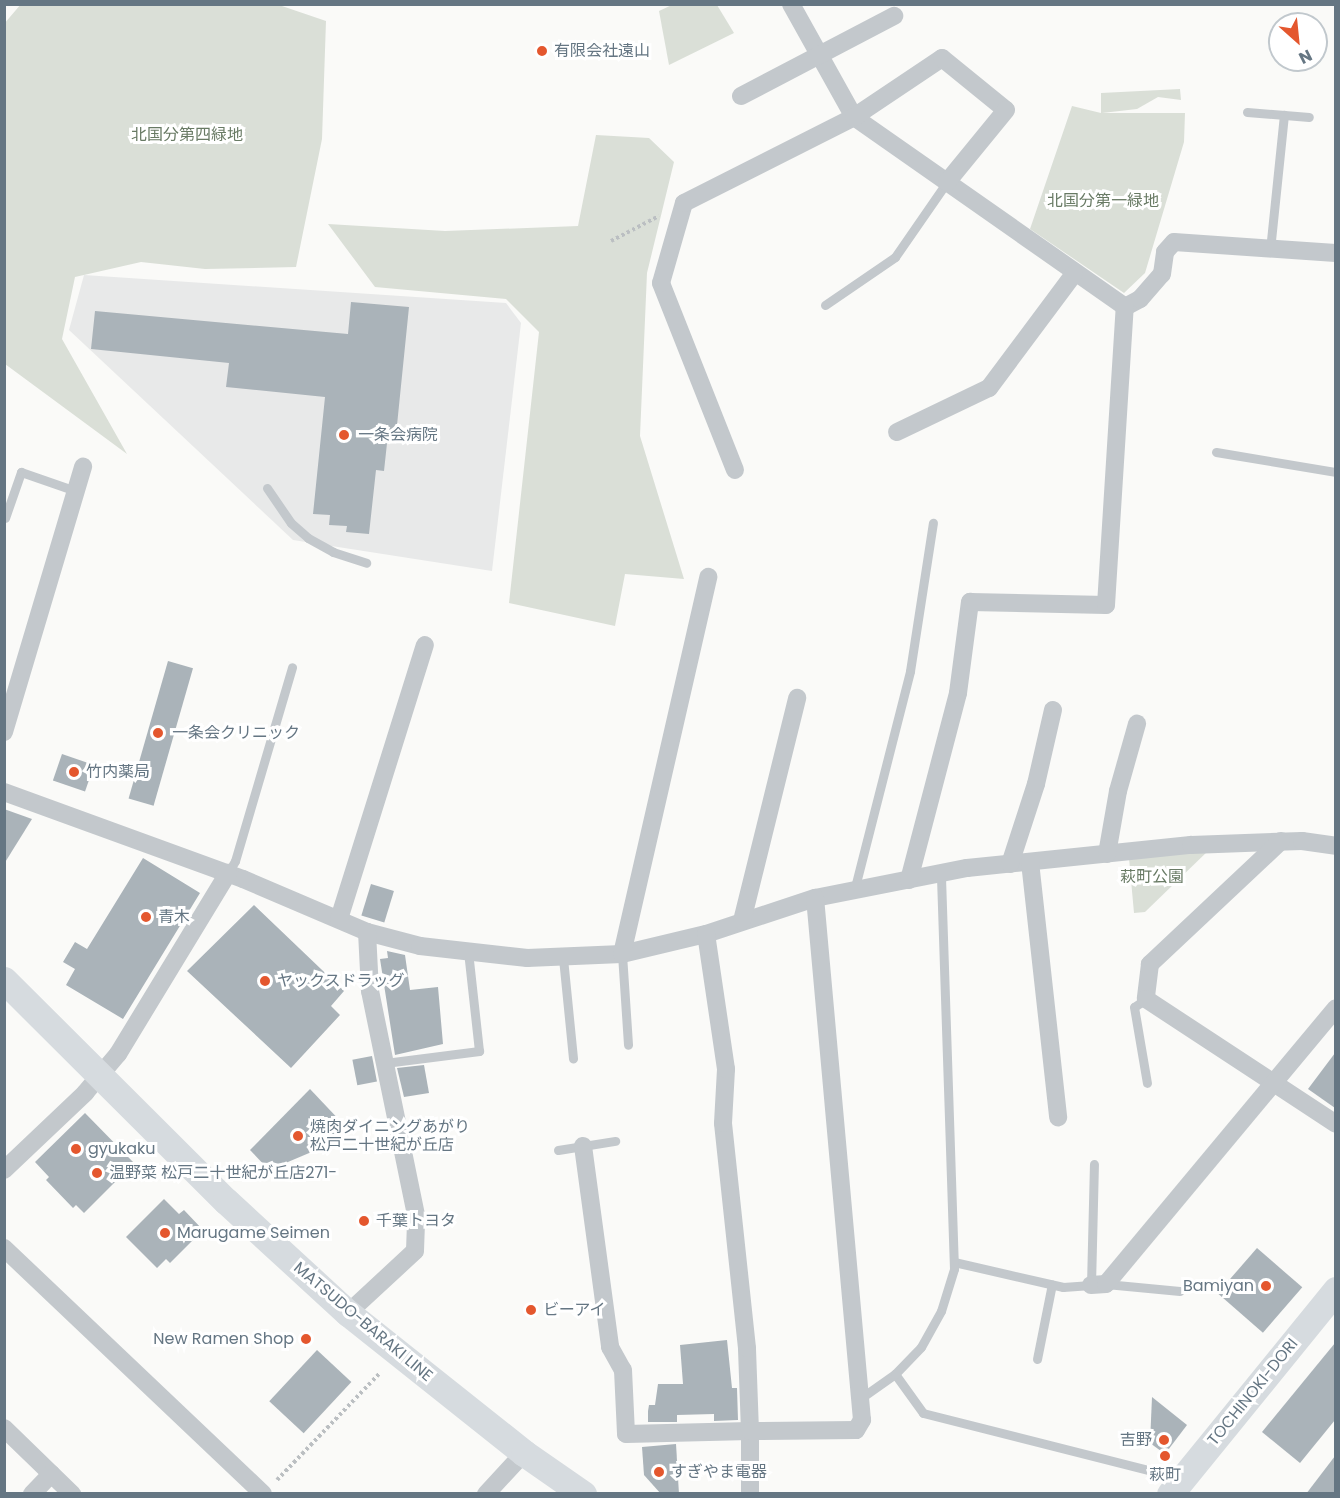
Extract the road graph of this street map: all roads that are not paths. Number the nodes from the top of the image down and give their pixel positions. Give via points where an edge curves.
1 (791, 4) edge
2 (894, 16) dead end
3 (819, 54) junction
4 (741, 96) dead end
5 (1247, 112) dead end
6 (1284, 115) junction
7 (854, 117) junction
8 (1309, 117) dead end
9 (947, 182) junction
10 (1270, 250) junction
11 (1335, 253) edge
12 (1074, 274) junction
13 (825, 305) dead end
14 (1125, 307) junction
15 (897, 432) dead end
16 (1215, 452) dead end
17 (83, 468) dead end
18 (735, 470) dead end
19 (1335, 472) edge
20 (267, 488) dead end
21 (76, 490) junction
22 (5, 518) edge
23 (933, 523) dead end
24 (366, 563) dead end
25 (708, 577) dead end
26 (425, 645) dead end
27 (292, 667) dead end
28 (797, 698) dead end
29 (1053, 710) dead end
30 (1137, 723) dead end
31 (4, 732) edge
32 (4, 792) edge
33 (1281, 841) junction
34 (1335, 846) edge
35 (1107, 854) junction
36 (1030, 862) junction
37 (1010, 864) junction
38 (228, 873) junction
39 (941, 874) junction
40 (909, 880) junction
41 (854, 891) junction
42 (815, 898) junction
43 (339, 919) junction
44 (742, 921) junction
45 (367, 932) junction
46 (706, 934) junction
47 (468, 951) junction
48 (622, 954) junction
49 (563, 958) junction
50 (4, 980) edge
51 (1146, 999) junction
52 (1335, 1008) edge
53 (628, 1045) dead end
54 (573, 1059) dead end
55 (384, 1063) junction
56 (99, 1075) junction
57 (1147, 1083) dead end
58 (1274, 1083) junction
59 (1058, 1117) dead end
60 (1335, 1124) edge
61 (615, 1141) dead end
62 (583, 1146) junction
63 (558, 1150) dead end
64 (1094, 1164) dead end
65 (4, 1170) edge
66 (4, 1248) edge
67 (954, 1262) junction
68 (1052, 1284) junction
69 (1098, 1285) junction
70 (1335, 1290) edge
71 (1180, 1291) dead end
72 (348, 1313) junction
73 (1037, 1359) dead end
74 (895, 1374) junction
75 (861, 1398) junction
76 (4, 1428) edge
77 (750, 1431) junction
78 (524, 1453) junction
79 (51, 1474) junction
80 (1165, 1483) edge
81 (571, 1491) edge
82 (263, 1493) edge
83 (32, 1494) edge
84 (72, 1494) edge
85 (486, 1494) edge
86 (750, 1494) edge

1 - 3 street
2 - 3 street
3 - 4 street
3 - 7 street
5 - 6 lane
6 - 8 lane
6 - 10 lane
7 - 9 street
7 - 9 street via 942,58 1006,110
7 - 18 street via 684,203 661,283
9 - 12 street
9 - 13 lane via 895,257
10 - 11 street
10 - 14 street via 1174,242 1165,252 1162,274 1140,299
12 - 14 street
12 - 15 street via 989,388
14 - 40 street via 1106,605 970,602 958,693
16 - 19 lane
17 - 21 street
20 - 24 lane via 291,523 308,538
21 - 22 lane via 21,472
21 - 31 street
23 - 41 lane via 910,671
25 - 48 street
26 - 43 street
27 - 38 lane via 235,861
28 - 44 street
29 - 37 street via 1036,784
30 - 35 street via 1118,791
32 - 38 street
33 - 34 street
33 - 35 street
33 - 51 street via 1150,964
35 - 36 street
36 - 37 street
36 - 59 street
37 - 39 street
38 - 43 street
38 - 56 street via 118,1053
39 - 40 street
39 - 67 lane
40 - 41 street
41 - 42 street
42 - 44 street
42 - 75 street
43 - 45 street
44 - 46 street
45 - 47 street via 420,946
45 - 55 street via 370,991
46 - 48 street
46 - 77 street via 726,1069 723,1123 747,1348
47 - 49 street
47 - 55 lane via 479,1051
48 - 49 street
48 - 53 lane
49 - 54 lane
50 - 56 main road, MATSUDO-BARAKI LINE
51 - 57 lane via 1134,1007
51 - 58 street
52 - 58 street
55 - 72 street via 416,1215 415,1251
56 - 65 street
56 - 72 main road, MATSUDO-BARAKI LINE via 226,1201
58 - 60 street
58 - 69 street
61 - 62 lane
62 - 63 lane
62 - 77 street via 610,1347 623,1370 626,1434
64 - 69 lane
66 - 82 street
67 - 68 lane
67 - 74 lane via 941,1311 921,1347
68 - 69 lane
68 - 73 lane
69 - 71 lane
70 - 80 main road, TOCHINOKI-DORI
72 - 78 main road, MATSUDO-BARAKI LINE
74 - 75 lane
74 - 80 lane via 923,1413
75 - 77 street via 862,1420 856,1430
76 - 79 street
77 - 86 street
78 - 81 main road, MATSUDO-BARAKI LINE
78 - 85 street
79 - 83 street
79 - 84 street

